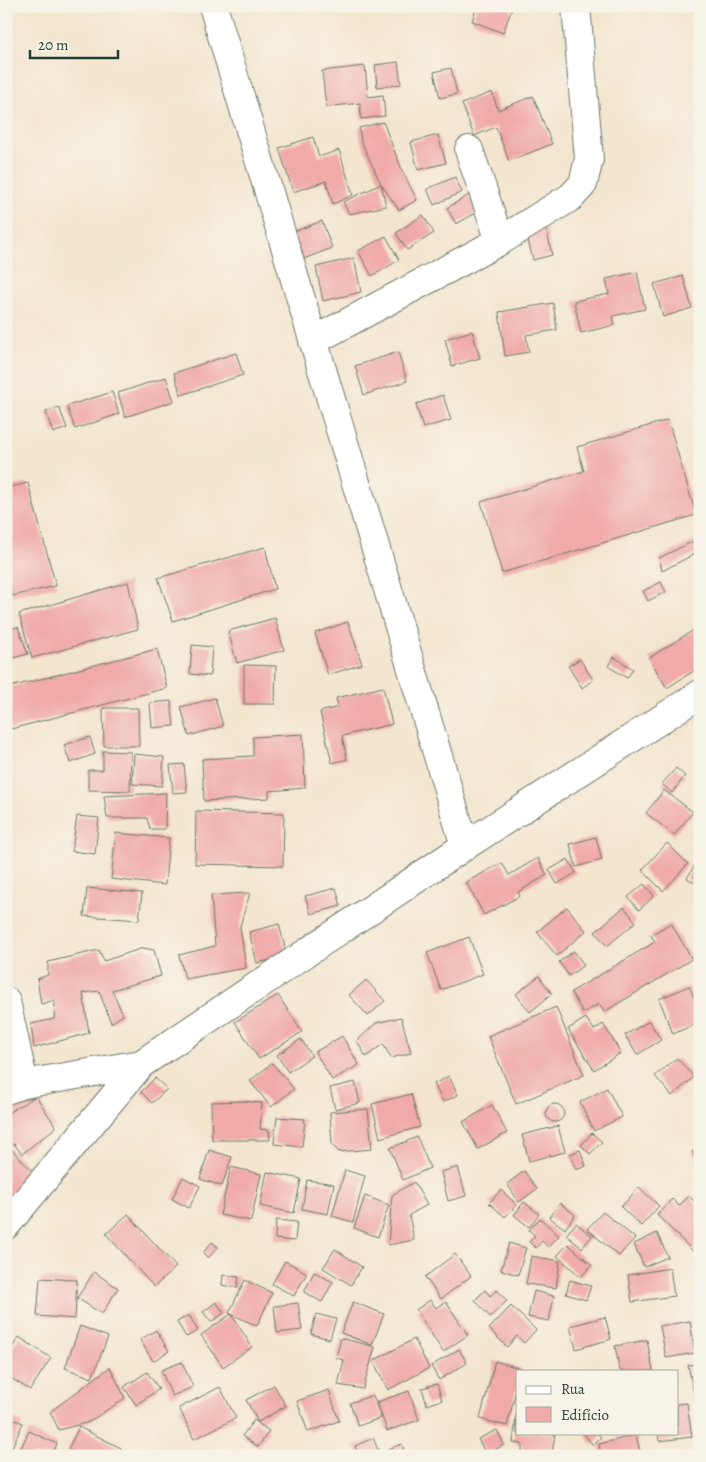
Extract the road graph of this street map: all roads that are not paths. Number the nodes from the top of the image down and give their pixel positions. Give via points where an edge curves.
1 (213, 6) edge
2 (576, 6) edge
3 (468, 150) dead end
4 (500, 241) junction
5 (313, 341) junction
6 (700, 694) edge
7 (465, 846) junction
8 (6, 1000) edge
9 (140, 1064) junction
10 (15, 1087) edge
11 (6, 1225) edge

1 - 5 street
2 - 4 street via 589,160 583,184 571,197
3 - 4 street
4 - 5 street
5 - 7 street
6 - 7 street
7 - 9 street
8 - 10 street
9 - 10 street
9 - 11 street

